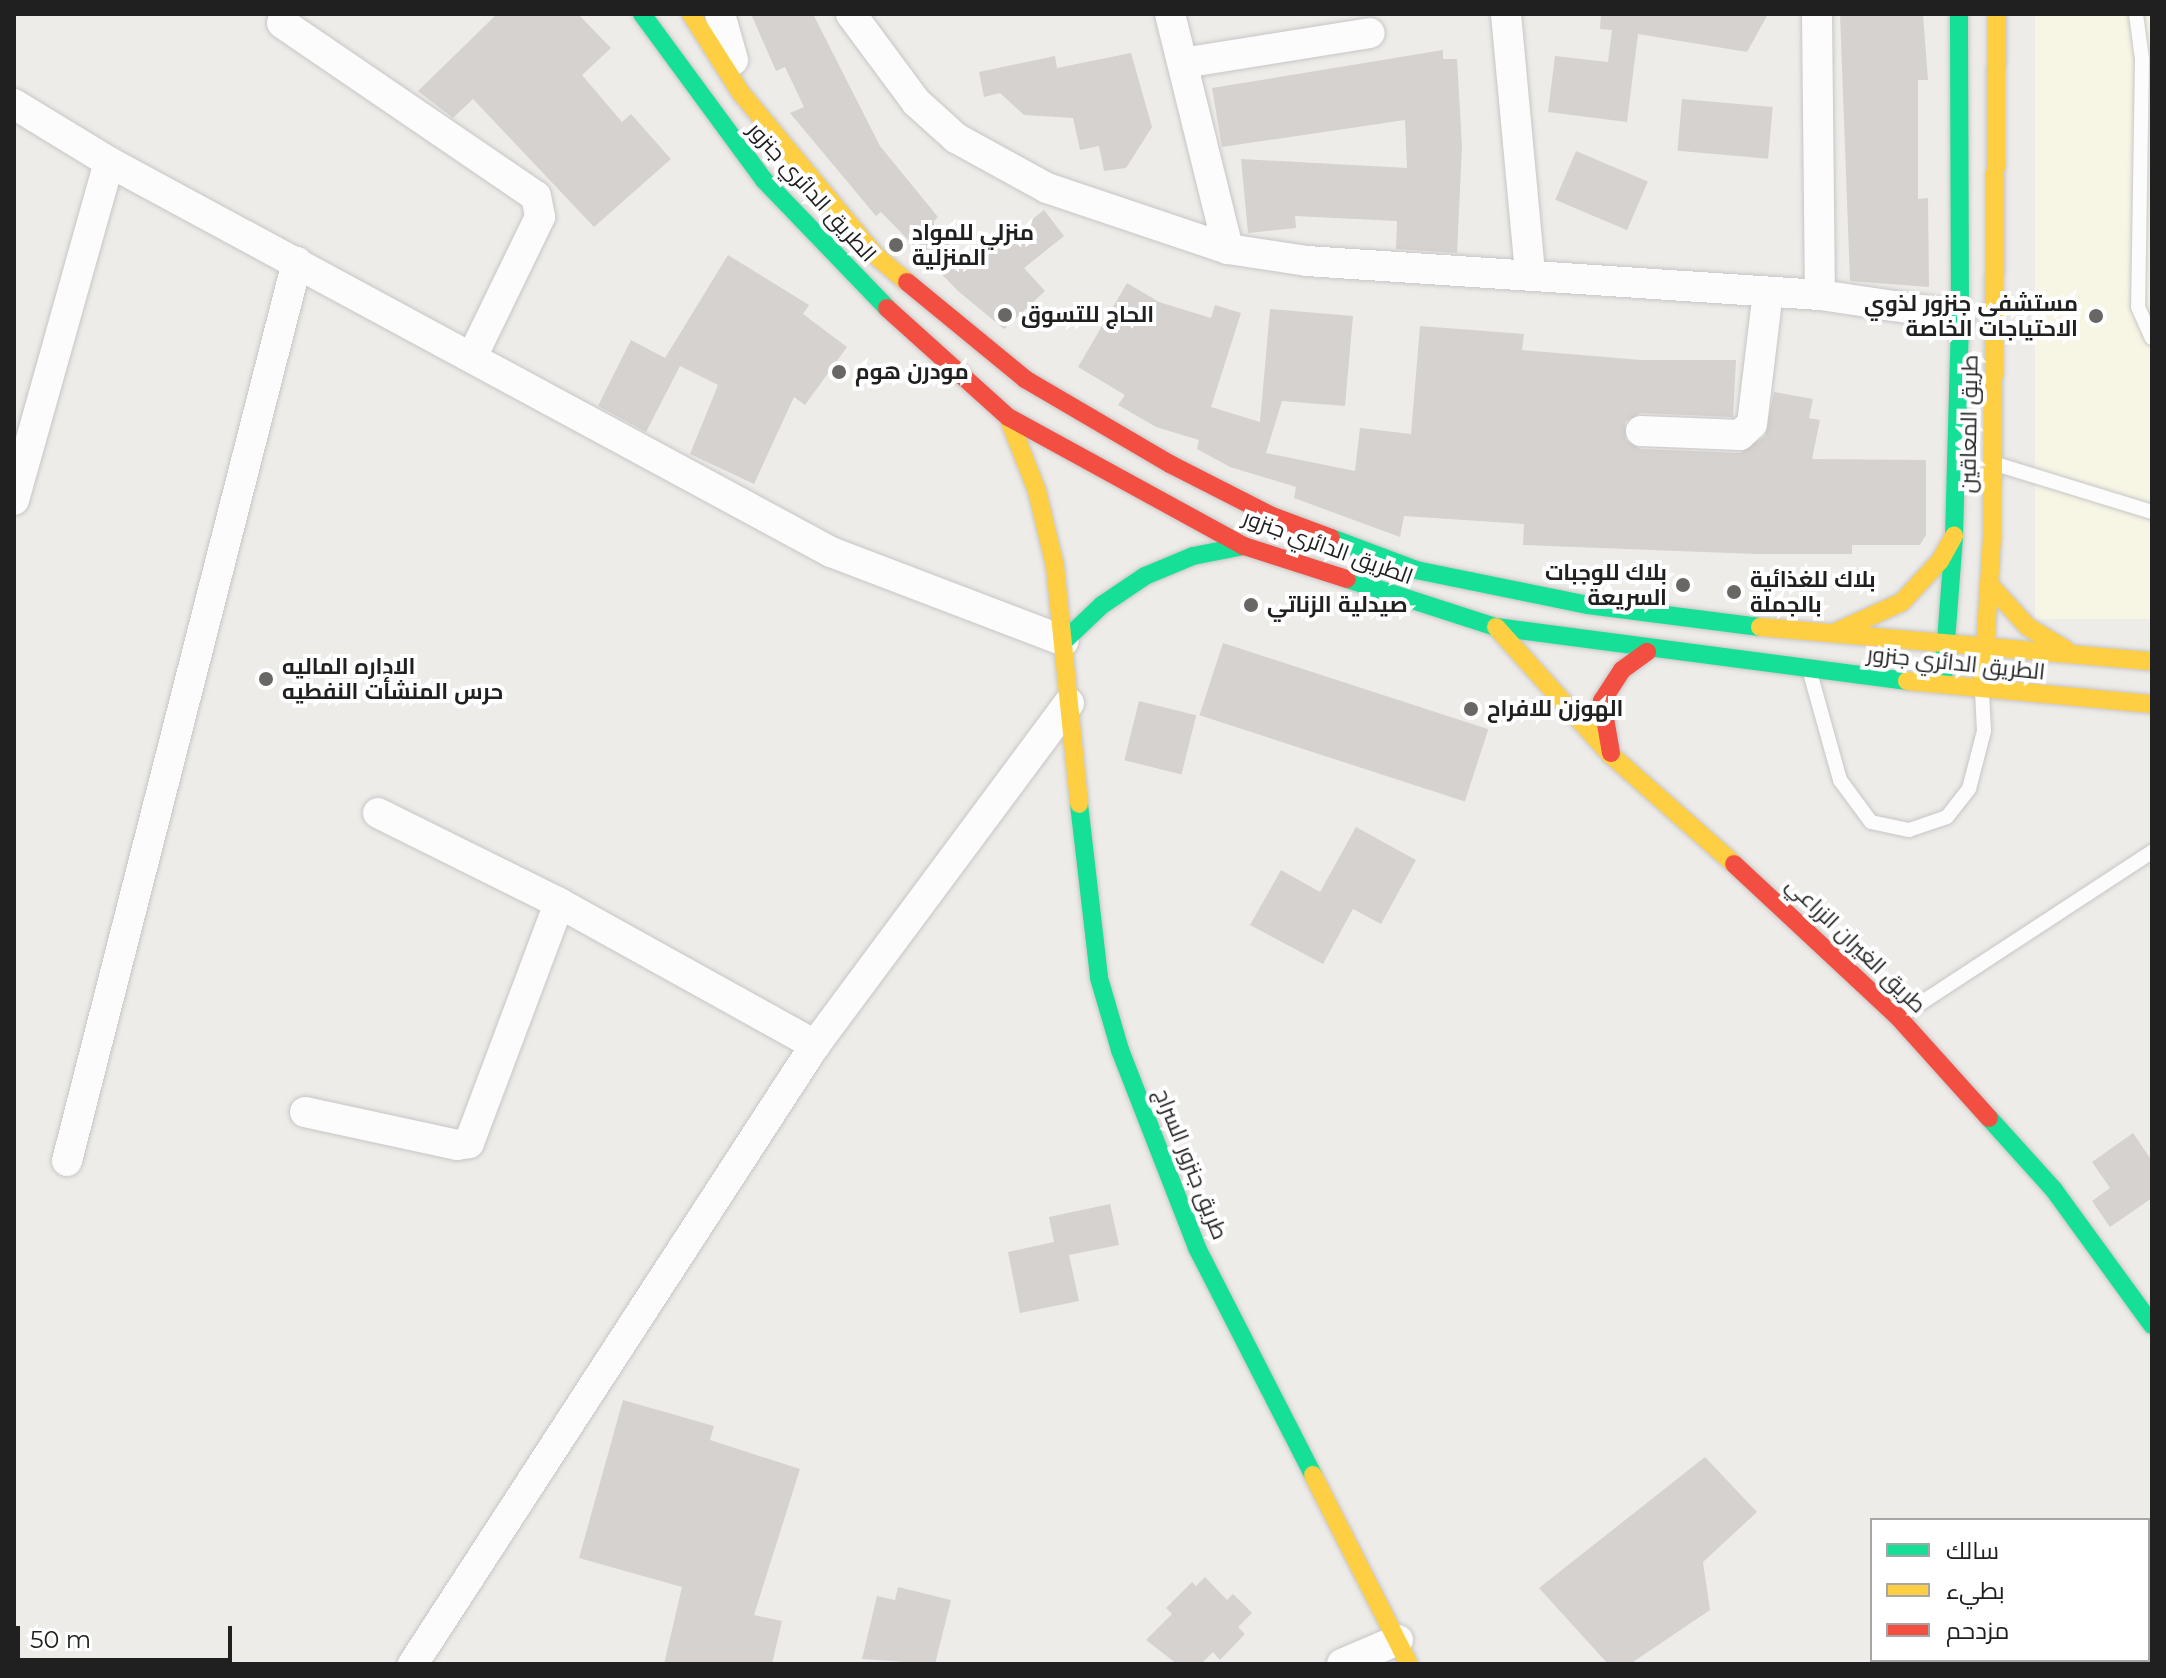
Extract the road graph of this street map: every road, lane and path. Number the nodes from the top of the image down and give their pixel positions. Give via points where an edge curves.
1 (642, 14) edge
2 (691, 14) edge
3 (720, 14) edge
4 (851, 14) edge
5 (1170, 14) edge
6 (1506, 14) edge
7 (1817, 14) edge
8 (1959, 14) edge
9 (1997, 14) edge
10 (2136, 14) edge
11 (282, 23) dead end
12 (1370, 33) dead end
13 (1183, 63) junction
14 (741, 93) junction
15 (14, 104) edge
16 (109, 162) junction
17 (1228, 249) junction
18 (297, 262) junction
19 (1530, 275) junction
20 (1768, 292) junction
21 (1820, 295) junction
22 (1960, 316) junction
23 (2152, 338) edge
24 (473, 355) junction
25 (1008, 417) junction
26 (1641, 431) dead end
27 (1992, 462) junction
28 (14, 500) edge
29 (2152, 512) edge
30 (1954, 536) junction
31 (1244, 546) junction
32 (1989, 584) junction
33 (1496, 627) junction
34 (1825, 635) junction
35 (1064, 641) junction
36 (1947, 644) junction
37 (1985, 645) junction
38 (1647, 652) junction
39 (2079, 654) junction
40 (2152, 661) edge
41 (1810, 671) junction
42 (1943, 687) junction
43 (1982, 690) junction
44 (1069, 703) junction
45 (2152, 704) edge
46 (1611, 755) junction
47 (378, 813) dead end
48 (2152, 852) edge
49 (559, 903) junction
50 (1898, 1017) junction
51 (815, 1045) junction
52 (305, 1112) dead end
53 (67, 1161) dead end
54 (2152, 1325) edge
55 (1403, 1652) edge
56 (414, 1664) edge
57 (1342, 1664) edge

1 - 25 street, الطريق الدائري جنزور via 764,180 847,271
2 - 14 street, الطريق الدائري جنزور
3 - 14 street
4 - 17 street via 916,102 956,138 1047,188
5 - 13 street
6 - 19 street
7 - 21 street
8 - 22 street, طريق المعاقين
9 - 27 street, طريق المعاقين
10 - 23 lane via 2142,59 2138,307
11 - 24 street via 536,196 540,217
12 - 13 street
13 - 17 street
14 - 34 street, الطريق الدائري جنزور via 875,255 1025,379 1170,464 1272,516 1416,570 1526,595
15 - 16 street
16 - 18 street
16 - 28 street
17 - 19 street via 1307,261
18 - 24 street
18 - 53 street
19 - 20 street
20 - 21 street
20 - 26 street via 1752,424 1740,435
21 - 22 street
22 - 30 street, طريق المعاقين
24 - 35 street via 831,552
25 - 31 street, الطريق الدائري جنزور
25 - 35 street, طريق جنزور السراج via 1048,530
27 - 29 lane
27 - 32 street, طريق المعاقين
30 - 34 street via 1940,561 1902,602 1878,617
30 - 36 street, طريق المعاقين
31 - 33 street, الطريق الدائري جنزور via 1326,577
31 - 35 street via 1193,556 1145,576 1102,605
32 - 37 street, طريق المعاقين
32 - 39 street via 2028,627
33 - 38 street, الطريق الدائري جنزور
33 - 46 street, طريق الغيران الزراعي
34 - 36 street, الطريق الدائري جنزور
35 - 44 street, طريق جنزور السراج
36 - 37 street, الطريق الدائري جنزور
36 - 42 street, طريق المعاقين
37 - 39 street, الطريق الدائري جنزور
37 - 43 street, طريق المعاقين
38 - 41 street, الطريق الدائري جنزور
38 - 46 street via 1616,677 1602,701
39 - 40 street, الطريق الدائري جنزور
41 - 42 street, الطريق الدائري جنزور
41 - 43 lane via 1840,780 1871,822 1909,830 1947,817 1969,789 1984,731
42 - 43 street, الطريق الدائري جنزور
43 - 45 street, الطريق الدائري جنزور
44 - 51 street
44 - 55 street, طريق جنزور السراج via 1097,964 1120,1050 1197,1248
46 - 50 street, طريق الغيران الزراعي via 1817,937
47 - 49 street
48 - 50 lane
49 - 51 street
49 - 52 street via 469,1143 457,1145
50 - 54 street, طريق الغيران الزراعي via 2054,1190
51 - 56 street
55 - 57 street

